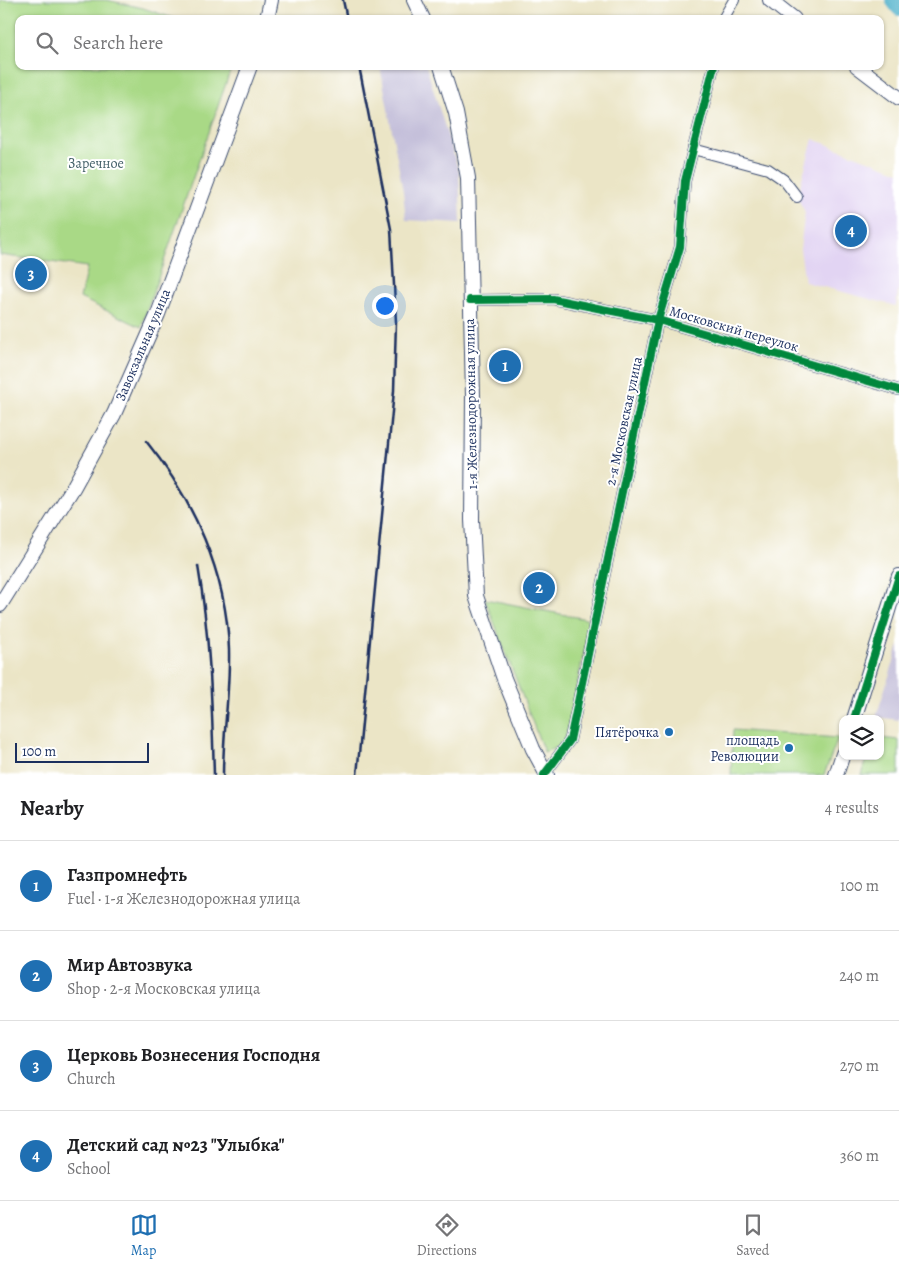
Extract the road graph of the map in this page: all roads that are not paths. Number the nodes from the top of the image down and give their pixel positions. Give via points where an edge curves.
1 (271, 0) edge
2 (414, 0) edge
3 (734, 0) edge
4 (770, 0) edge
5 (268, 15) edge
6 (421, 15) edge
7 (725, 15) edge
8 (789, 15) edge
9 (249, 70) edge
10 (442, 70) edge
11 (713, 70) edge
12 (862, 70) edge
13 (899, 98) edge
14 (693, 149) junction
15 (797, 197) dead end
16 (470, 300) junction
17 (658, 320) junction
18 (899, 390) edge
19 (899, 576) edge
20 (0, 605) edge
21 (855, 715) edge
22 (841, 760) edge
23 (545, 774) edge
24 (836, 775) edge

1 - 5 main road
2 - 6 main road
3 - 7 street
4 - 8 main road
9 - 20 main road, Завокзальная улица via 158,314 114,414 73,488
10 - 16 main road, 1-я Железнодорожная улица via 456,114 468,178
11 - 14 street, 2-я Московская улица
12 - 13 main road
14 - 15 street via 768,169 784,180
14 - 17 street, 2-я Московская улица via 685,181 680,247
16 - 17 street, Московский переулок via 553,299
16 - 23 main road, 1-я Железнодорожная улица via 476,596 503,676
17 - 18 street, Московский переулок
17 - 23 street, 2-я Московская улица via 570,740
19 - 21 main road
22 - 24 main road

